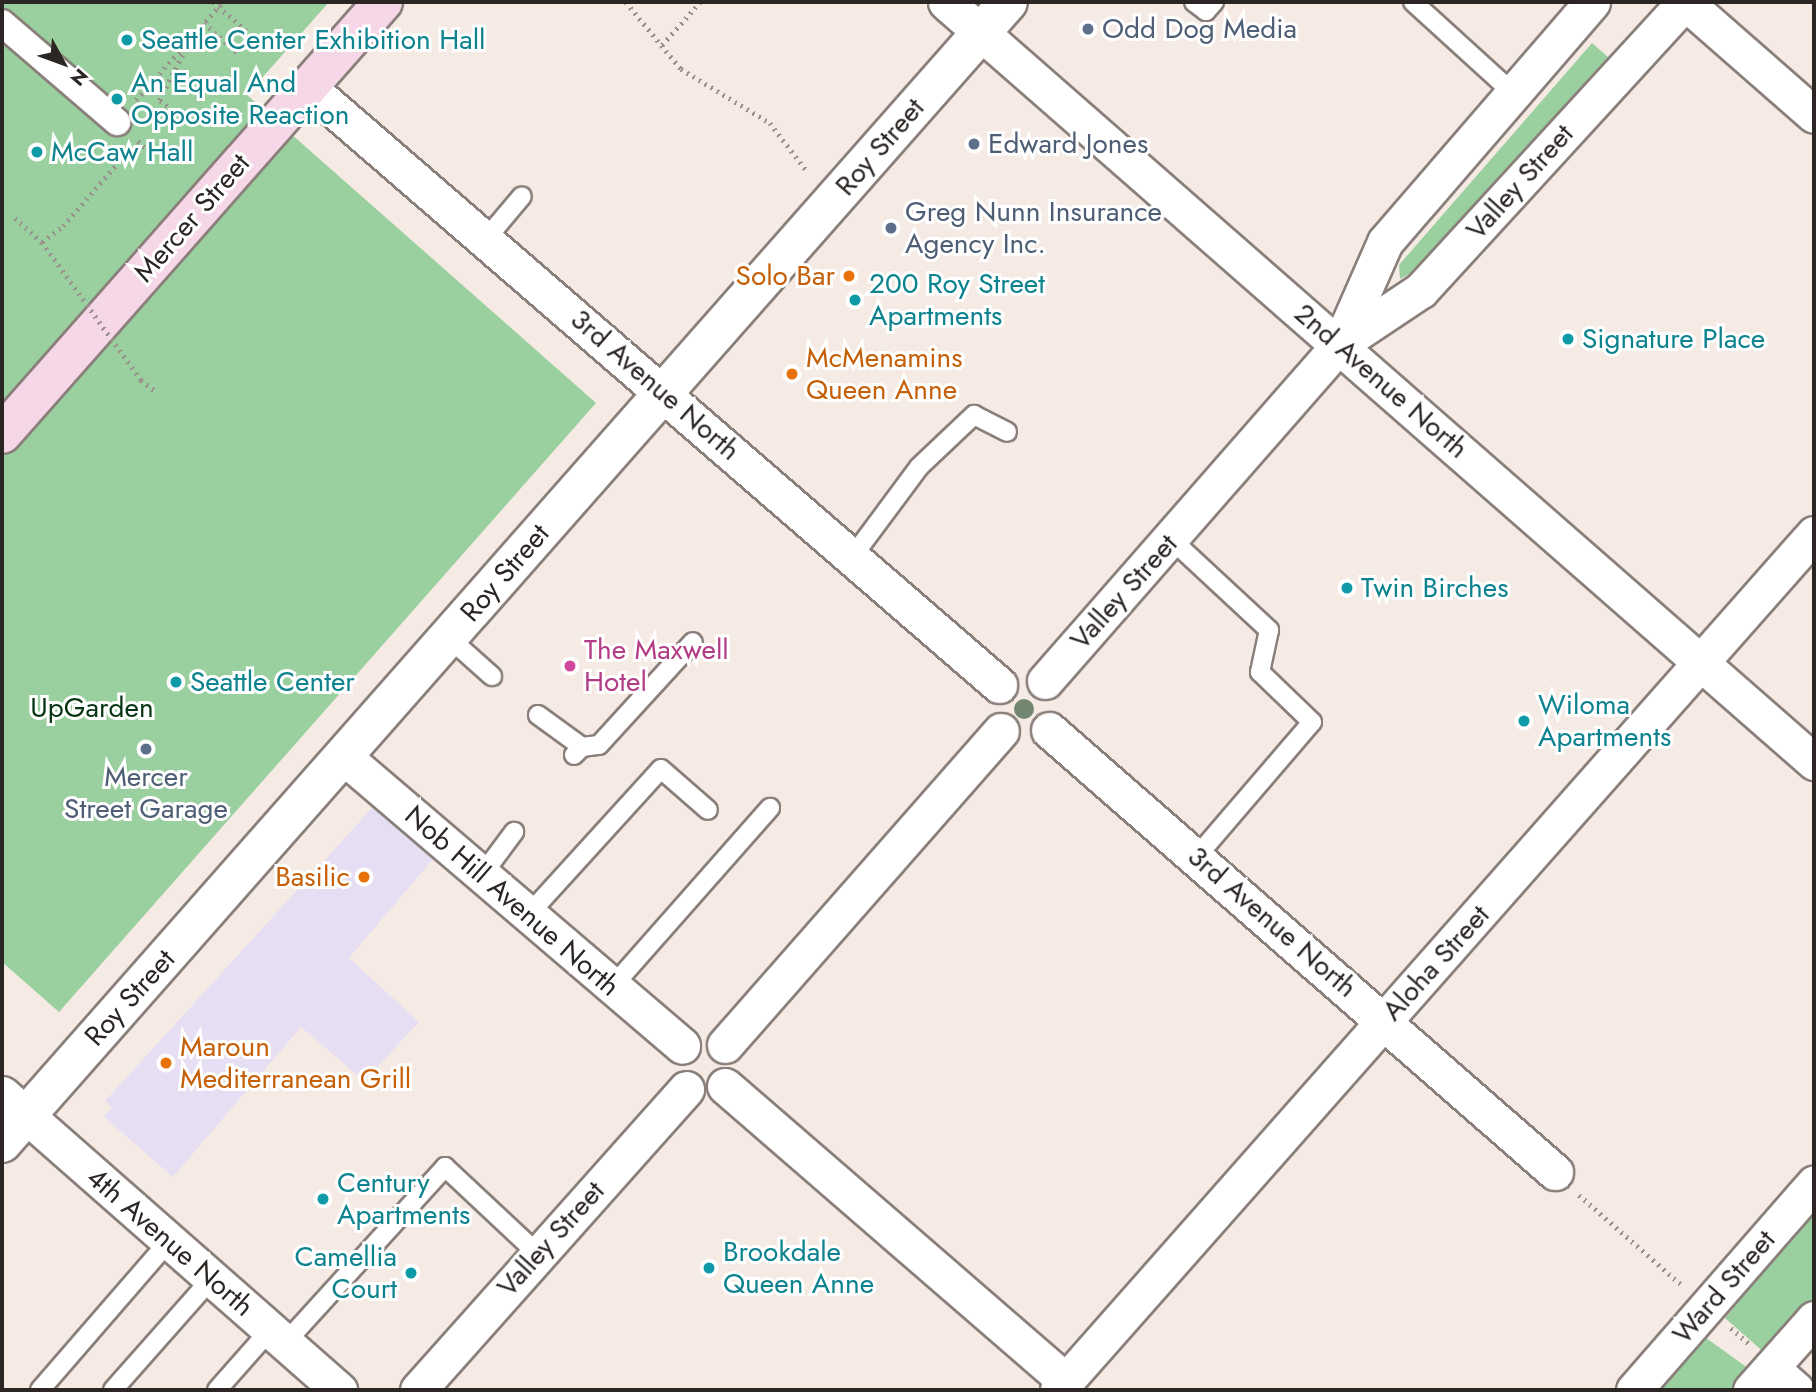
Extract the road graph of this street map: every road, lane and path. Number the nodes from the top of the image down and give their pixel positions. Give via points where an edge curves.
1 (213, 2) edge
2 (223, 2) edge
3 (383, 2) edge
4 (626, 2) edge
5 (701, 2) edge
6 (946, 2) edge
7 (1007, 2) edge
8 (1194, 2) edge
9 (1214, 2) edge
10 (1413, 2) edge
11 (1592, 2) edge
12 (1685, 2) edge
13 (2, 23) edge
14 (204, 23) junction
15 (981, 32) junction
16 (255, 38) dead end
17 (190, 39) junction
18 (662, 45) junction
19 (240, 55) dead end
20 (308, 87) junction
21 (148, 88) dead end
22 (1513, 93) junction
23 (1814, 115) edge
24 (183, 120) dead end
25 (117, 122) dead end
26 (138, 141) dead end
27 (807, 171) dead end
28 (522, 196) dead end
29 (15, 218) dead end
30 (485, 240) junction
31 (42, 242) junction
32 (1340, 344) junction
33 (155, 391) dead end
34 (663, 393) junction
35 (1007, 432) dead end
36 (2, 434) edge
37 (1814, 534) edge
38 (1171, 539) junction
39 (853, 556) junction
40 (448, 637) junction
41 (693, 642) dead end
42 (1703, 663) junction
43 (492, 676) dead end
44 (1045, 681) junction
45 (999, 685) junction
46 (538, 715) dead end
47 (1049, 730) junction
48 (1001, 731) junction
49 (343, 757) junction
50 (1814, 762) edge
51 (770, 808) dead end
52 (708, 810) dead end
53 (514, 832) dead end
54 (1197, 856) junction
55 (482, 875) junction
56 (528, 915) junction
57 (612, 987) junction
58 (1385, 1021) junction
59 (725, 1045) junction
60 (682, 1046) junction
61 (725, 1086) junction
62 (686, 1089) junction
63 (10, 1117) edge
64 (1562, 1180) joint
65 (1814, 1184) edge
66 (169, 1241) junction
67 (537, 1253) junction
68 (212, 1278) junction
69 (1692, 1294) dead end
70 (1814, 1319) edge
71 (1727, 1325) dead end
72 (278, 1337) junction
73 (1769, 1375) edge
74 (1062, 1385) edge
75 (40, 1390) edge
76 (113, 1390) edge
77 (217, 1390) edge
78 (339, 1390) edge
79 (418, 1390) edge
80 (1634, 1390) edge

1 - 16 path, bridge
2 - 14 path
3 - 20 main road, Mercer Street
4 - 18 path
5 - 18 path
6 - 15 street, 2nd Avenue North
7 - 15 street, Roy Street
8 - 9 lane via 1206,11
10 - 22 lane
11 - 22 street, Valley Street
12 - 23 street
12 - 32 street, Valley Street via 1421,290
13 - 25 street
14 - 17 path
14 - 19 path
15 - 32 street, 2nd Avenue North
15 - 34 street, Roy Street
17 - 21 path
17 - 24 path via 159,100
18 - 27 path via 681,69 770,124
20 - 30 street, 3rd Avenue North
20 - 36 main road, Mercer Street
22 - 32 street, Valley Street via 1385,242
26 - 31 path via 63,226
28 - 30 lane
29 - 31 path, bridge
30 - 34 street, 3rd Avenue North
31 - 33 path, bridge via 141,380
32 - 38 street, Valley Street
32 - 42 street, 2nd Avenue North
34 - 39 street, 3rd Avenue North
34 - 40 street, Roy Street
35 - 39 lane via 974,415 919,467
37 - 42 street, Aloha Street
38 - 44 street, Valley Street
38 - 54 lane via 1269,630 1260,672 1312,722
39 - 45 street, 3rd Avenue North
40 - 43 lane
40 - 49 street, Roy Street
41 - 46 lane via 599,745 578,751
42 - 50 street, 2nd Avenue North
42 - 58 street, Aloha Street
44 - 45 street via 1022,673
44 - 47 street via 1059,705
45 - 48 street via 991,711
47 - 48 street via 1021,741
47 - 54 street, 3rd Avenue North
48 - 59 street
49 - 55 street, Nob Hill Avenue North
49 - 63 street, Roy Street
51 - 57 lane
52 - 56 lane via 661,769
53 - 55 lane
54 - 58 street, 3rd Avenue North
55 - 56 street, Nob Hill Avenue North
56 - 57 street, Nob Hill Avenue North
57 - 60 street, Nob Hill Avenue North
58 - 64 street, 3rd Avenue North
58 - 74 street, Aloha Street
59 - 60 street via 702,1035
59 - 61 street via 734,1064
60 - 62 street via 674,1068
61 - 62 street via 711,1094
61 - 74 street
62 - 67 street, Valley Street
63 - 66 street, 4th Avenue North
64 - 69 path
65 - 80 street, Ward Street
66 - 68 street, 4th Avenue North
66 - 75 lane
67 - 72 lane via 445,1167
67 - 79 street, Valley Street
68 - 72 street, 4th Avenue North
68 - 76 lane
70 - 73 street
71 - 73 path
72 - 77 lane
72 - 78 street, 4th Avenue North

